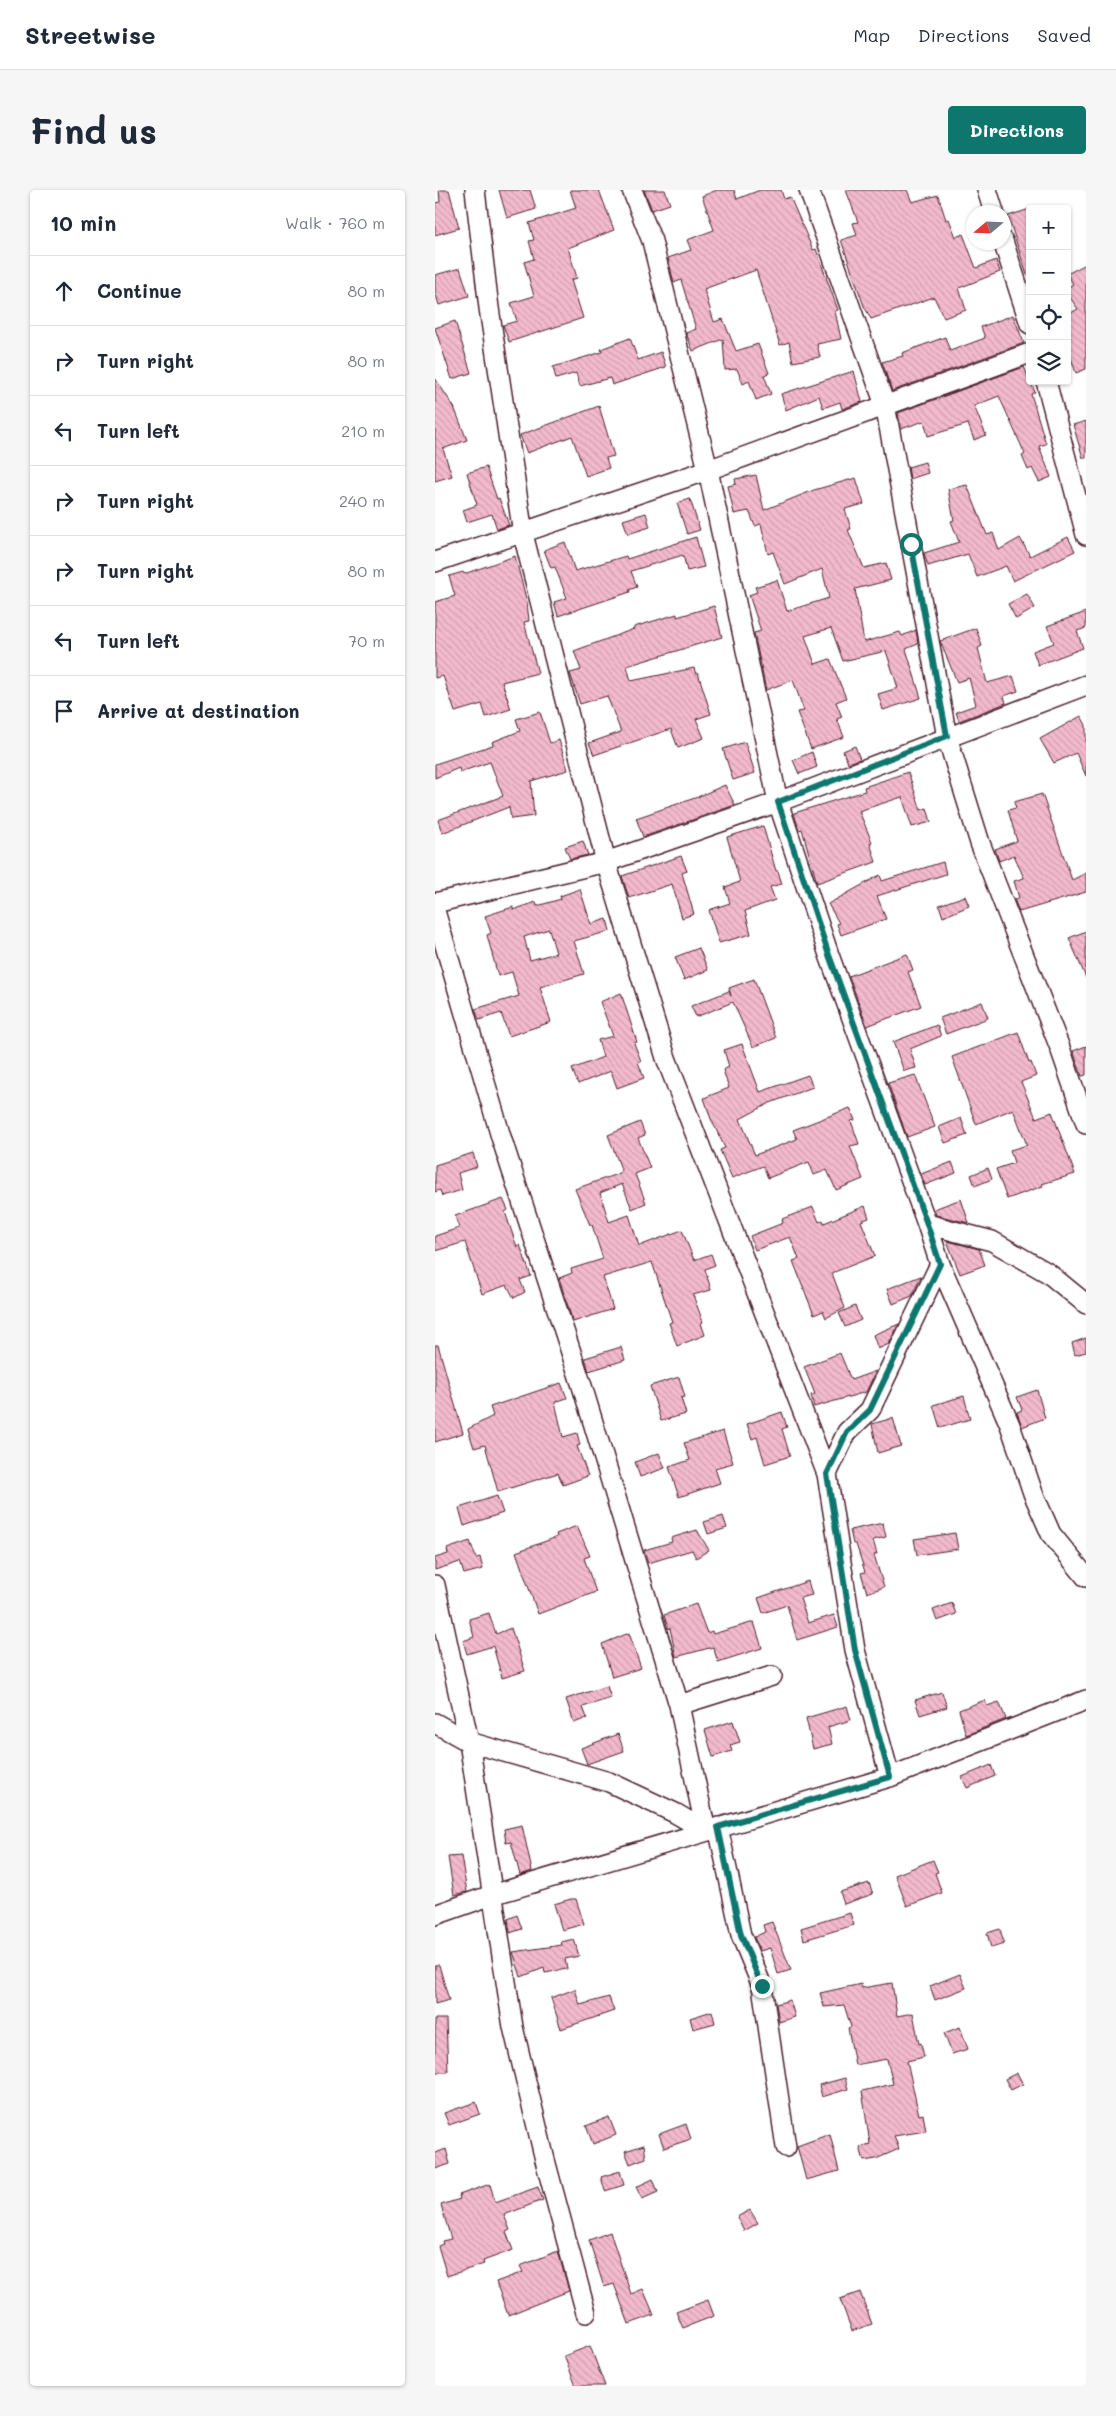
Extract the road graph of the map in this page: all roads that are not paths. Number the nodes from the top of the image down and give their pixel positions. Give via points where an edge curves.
1 (475, 190) edge
2 (632, 190) edge
3 (809, 190) edge
4 (987, 190) edge
5 (992, 205) edge
6 (1006, 250) edge
7 (1026, 312) edge
8 (1026, 354) edge
9 (1047, 385) edge
10 (885, 405) junction
11 (708, 470) junction
12 (523, 534) junction
13 (1086, 535) edge
14 (435, 562) edge
15 (1086, 685) edge
16 (947, 736) junction
17 (778, 802) junction
18 (606, 862) junction
19 (435, 903) edge
20 (435, 911) edge
21 (1086, 1124) edge
22 (927, 1224) junction
23 (940, 1264) junction
24 (1086, 1304) edge
25 (827, 1474) junction
26 (1086, 1577) edge
27 (435, 1586) edge
28 (772, 1676) dead end
29 (1086, 1700) edge
30 (679, 1705) junction
31 (435, 1723) edge
32 (469, 1742) junction
33 (890, 1777) junction
34 (712, 1829) junction
35 (492, 1895) junction
36 (435, 1915) edge
37 (786, 2147) dead end
38 (586, 2313) dead end

1 - 12 street
2 - 11 street via 652,241
3 - 10 street
4 - 5 street
6 - 7 street
8 - 10 street
9 - 13 street
10 - 11 street
10 - 16 street
11 - 12 street
11 - 17 street
12 - 14 street
12 - 18 street
15 - 16 street
16 - 17 street
16 - 21 street via 980,843
17 - 18 street
17 - 22 street via 829,955
18 - 19 street
18 - 25 street via 666,1058
20 - 30 street via 501,1137 582,1386
22 - 23 street
22 - 24 street via 992,1241 1048,1272
23 - 25 street via 870,1410 847,1432
23 - 26 street via 1010,1425 1051,1534
25 - 33 street via 855,1650
27 - 32 street
28 - 30 street
29 - 33 street
30 - 34 street
31 - 32 street
32 - 34 street via 609,1782
32 - 35 street
33 - 34 street
34 - 35 street
34 - 37 street via 741,1935 762,1986
35 - 36 street
35 - 38 street via 513,2027

